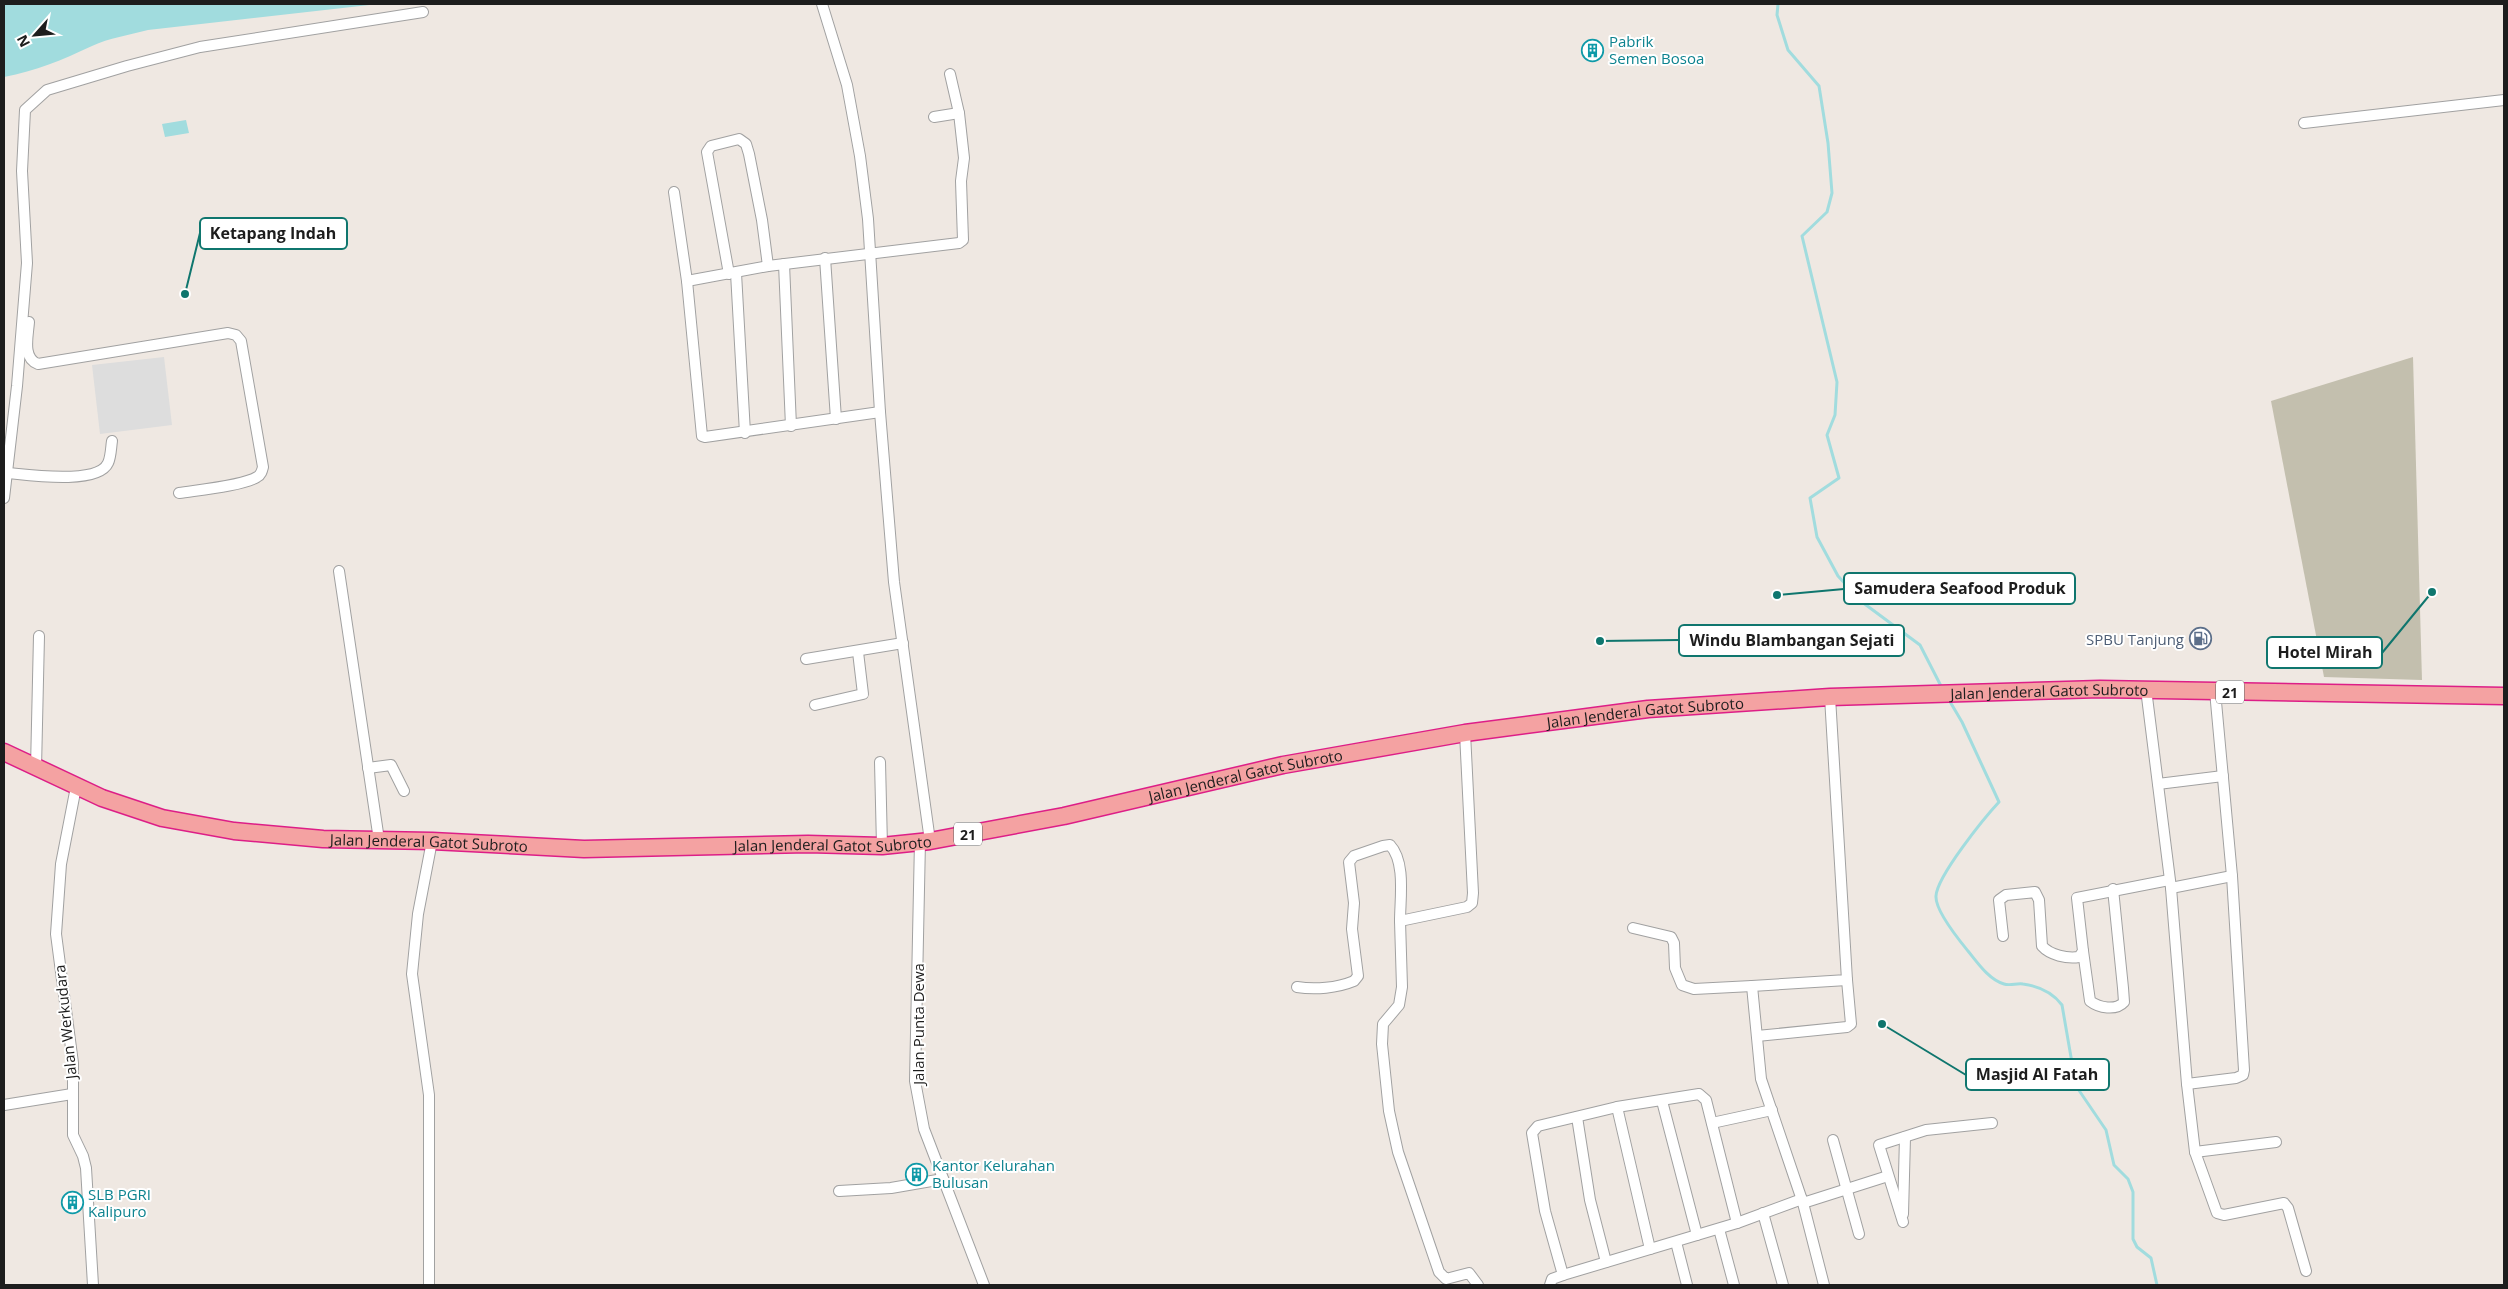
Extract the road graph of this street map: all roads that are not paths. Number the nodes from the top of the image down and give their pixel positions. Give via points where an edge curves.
1 (822, 4) edge
2 (422, 12) dead end
3 (950, 74) dead end
4 (2504, 100) edge
5 (959, 113) junction
6 (934, 117) dead end
7 (2304, 123) dead end
8 (674, 192) dead end
9 (869, 253) junction
10 (825, 258) junction
11 (784, 264) junction
12 (768, 266) junction
13 (732, 273) junction
14 (687, 281) junction
15 (25, 283) junction
16 (880, 412) junction
17 (836, 419) junction
18 (791, 426) junction
19 (745, 433) junction
20 (112, 440) dead end
21 (8, 473) junction
22 (179, 493) dead end
23 (4, 498) edge
24 (339, 571) dead end
25 (39, 636) dead end
26 (903, 642) junction
27 (858, 652) junction
28 (806, 659) dead end
29 (2146, 690) junction
30 (2215, 691) junction
31 (2504, 696) edge
32 (1830, 697) junction
33 (815, 705) dead end
34 (1465, 733) junction
35 (4, 752) edge
36 (880, 762) dead end
37 (36, 768) junction
38 (368, 768) junction
39 (2223, 776) junction
40 (2158, 784) junction
41 (76, 787) junction
42 (404, 791) dead end
43 (379, 840) junction
44 (432, 841) junction
45 (925, 841) junction
46 (882, 846) junction
47 (2232, 876) junction
48 (2170, 884) junction
49 (2113, 889) junction
50 (1400, 921) junction
51 (1633, 928) dead end
52 (2003, 936) dead end
53 (2082, 952) junction
54 (1847, 980) junction
55 (1752, 986) junction
56 (1297, 987) dead end
57 (1757, 1036) junction
58 (2187, 1084) junction
59 (72, 1094) junction
60 (1662, 1101) junction
61 (4, 1105) edge
62 (1617, 1107) junction
63 (1772, 1110) junction
64 (1577, 1117) junction
65 (1712, 1122) junction
66 (1992, 1123) dead end
67 (1905, 1137) junction
68 (1833, 1140) dead end
69 (2276, 1142) dead end
70 (2195, 1152) junction
71 (1888, 1176) junction
72 (943, 1179) junction
73 (1847, 1189) junction
74 (839, 1191) dead end
75 (1802, 1201) junction
76 (1763, 1213) junction
77 (1737, 1223) junction
78 (1719, 1229) junction
79 (1859, 1234) dead end
80 (1696, 1235) junction
81 (1676, 1242) junction
82 (1650, 1249) junction
83 (1606, 1262) junction
84 (2306, 1272) dead end
85 (1563, 1275) junction
86 (93, 1285) edge
87 (429, 1285) edge
88 (984, 1285) edge
89 (1478, 1285) edge
90 (1550, 1285) edge
91 (1687, 1285) edge
92 (1734, 1285) edge
93 (1783, 1285) edge
94 (1824, 1285) edge

1 - 9 street, Jalan Punta Dewa via 853,112 868,219
2 - 15 street via 200,47 47,90 25,110 22,128
3 - 5 street
4 - 7 street
5 - 6 street
5 - 9 street via 965,166 961,181 963,240
8 - 14 street
9 - 10 street
9 - 16 street, Jalan Punta Dewa
10 - 11 street
10 - 17 street
11 - 12 street
11 - 18 street
12 - 13 street
12 - 13 street via 749,154 746,144 739,139 711,146 707,152
13 - 14 street
13 - 19 street
14 - 19 street via 701,432 705,437
15 - 21 street
15 - 22 street via 29,305 28,356 38,364 228,333 241,341 264,467 262,473 248,480
16 - 17 street
16 - 26 street, Jalan Punta Dewa via 894,582
17 - 18 street
18 - 19 street
20 - 21 street via 108,464 101,472 59,477
21 - 23 street
24 - 38 street
25 - 37 street
26 - 27 street
26 - 45 street, Jalan Punta Dewa
27 - 28 street
27 - 33 street via 863,694
29 - 30 highway, Jalan Jenderal Gatot Subroto / 21
29 - 32 highway, Jalan Jenderal Gatot Subroto / 21
29 - 40 street
30 - 31 highway, Jalan Jenderal Gatot Subroto / 21
30 - 39 street
32 - 34 highway, Jalan Jenderal Gatot Subroto / 21 via 1648,709
32 - 54 street
34 - 45 highway, Jalan Jenderal Gatot Subroto / 21 via 1283,765 1064,816
34 - 50 street via 1472,903 1467,907
35 - 37 highway, Jalan Jenderal Gatot Subroto / 21
36 - 46 street
37 - 41 highway, Jalan Jenderal Gatot Subroto / 21
38 - 42 street via 391,765
38 - 43 street
39 - 40 street
39 - 47 street
40 - 48 street
41 - 43 highway, Jalan Jenderal Gatot Subroto / 21 via 162,818 198,826 323,839
41 - 59 street, Jalan Werkudara via 61,864 56,934 69,1027
43 - 44 highway, Jalan Jenderal Gatot Subroto / 21
44 - 46 highway, Jalan Jenderal Gatot Subroto / 21 via 584,849 808,844
44 - 87 street via 418,914 412,974 429,1095
45 - 46 highway, Jalan Jenderal Gatot Subroto / 21
45 - 72 street, Jalan Punta Dewa via 915,1081 924,1129
47 - 48 street
47 - 58 street via 2243,1075
48 - 49 street
48 - 58 street
49 - 53 street via 2077,898
49 - 53 street via 2124,1002 2121,1006 2096,1006 2090,1001
50 - 56 street via 1396,851 1390,845 1354,856 1348,869 1354,902 1352,929 1358,976 1347,984 1311,990
50 - 89 street via 1402,987 1399,1005 1383,1024 1382,1044 1391,1119 1406,1177 1439,1272 1446,1279 1469,1273
51 - 55 street via 1671,937 1675,968 1682,985 1694,989
52 - 53 street via 1999,900 2006,895 2034,892 2039,900 2042,946 2069,958 2078,957
54 - 55 street
54 - 57 street via 1851,1024 1847,1027
55 - 57 street
57 - 63 street via 1761,1079
58 - 70 street
59 - 61 street
59 - 86 street, Jalan Werkudara via 73,1135 84,1156 86,1168
60 - 62 street
60 - 65 street via 1699,1094 1706,1100
60 - 80 street
62 - 64 street
62 - 82 street
63 - 65 street
63 - 75 street
64 - 83 street via 1590,1200
64 - 85 street via 1538,1126 1532,1133 1544,1210
65 - 77 street
66 - 67 street via 1926,1130
67 - 71 street via 1879,1145
67 - 71 street via 1903,1222
68 - 73 street
69 - 70 street
70 - 84 street via 2217,1213 2224,1215 2284,1203
71 - 73 street
72 - 74 street via 891,1188
72 - 88 street, Jalan Punta Dewa
73 - 75 street
73 - 79 street
75 - 76 street
75 - 94 street
76 - 77 street
76 - 93 street
77 - 78 street
78 - 80 street
78 - 92 street
80 - 81 street
81 - 82 street
81 - 91 street
82 - 83 street
83 - 85 street
85 - 90 street via 1552,1279

